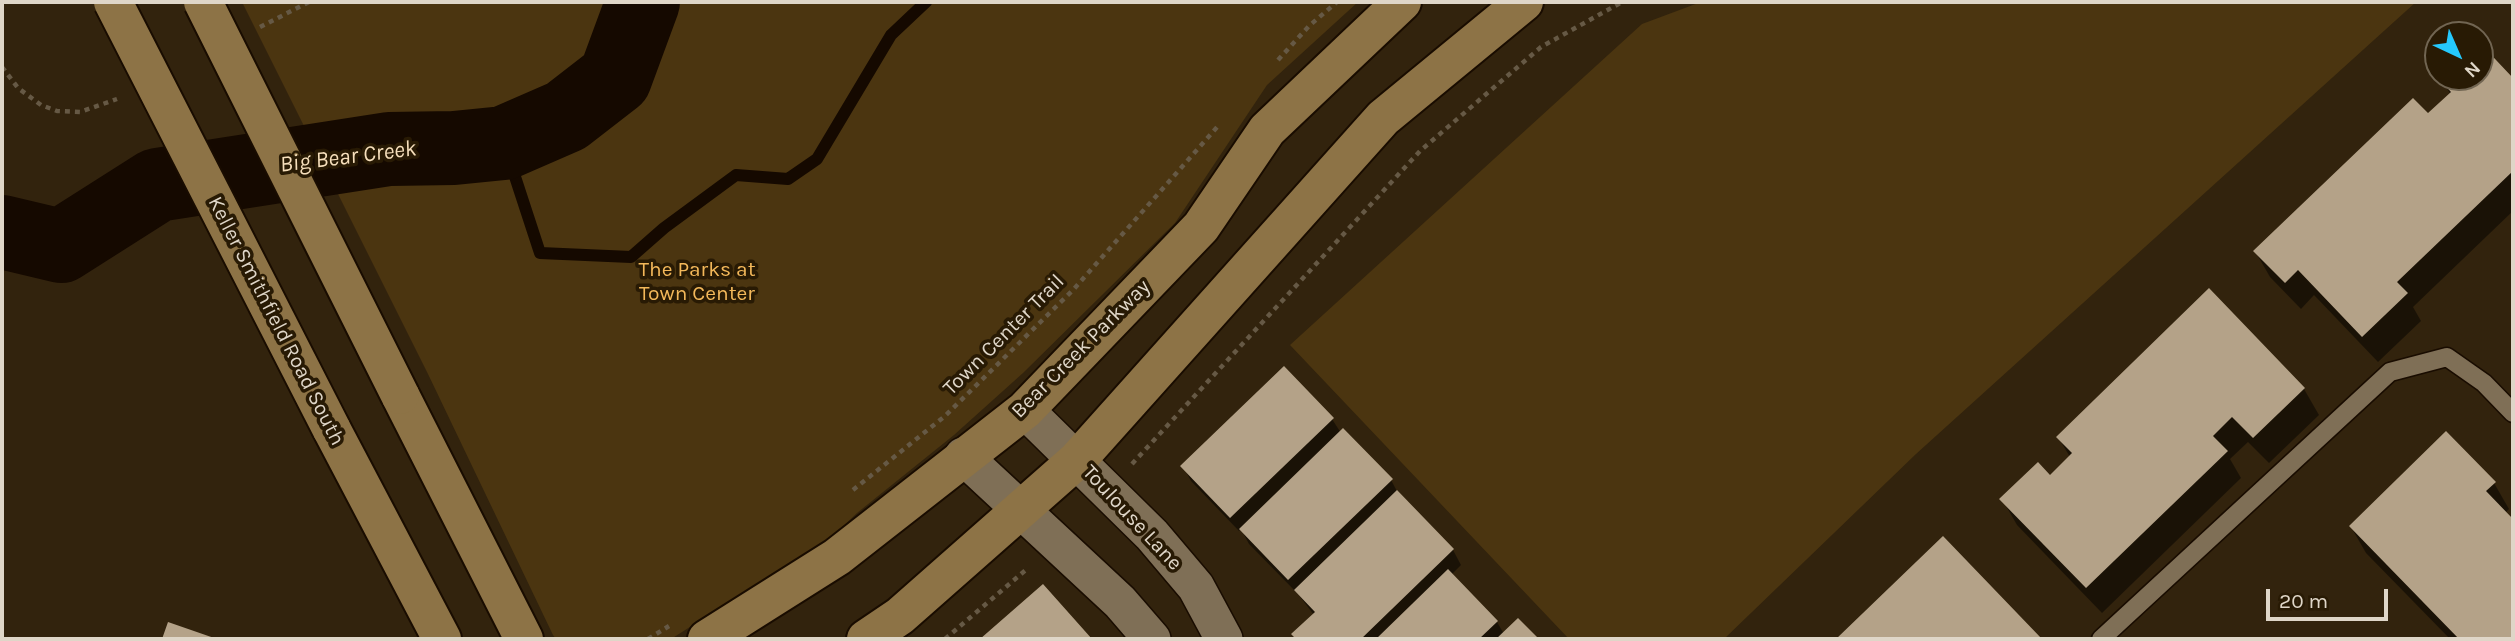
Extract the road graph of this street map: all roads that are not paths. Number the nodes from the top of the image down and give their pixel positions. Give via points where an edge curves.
1 (113, 2) edge
2 (203, 2) edge
3 (1402, 2) edge
4 (1524, 2) edge
5 (1025, 410) junction
6 (2513, 413) edge
7 (963, 456) junction
8 (1077, 460) junction
9 (1022, 511) junction
10 (442, 639) edge
11 (524, 639) edge
12 (707, 639) edge
13 (866, 639) edge
14 (1152, 639) edge
15 (1224, 639) edge
16 (2101, 639) edge

1 - 10 main road, Keller Smithfield Road South, bridge
2 - 11 main road, bridge
3 - 5 main road, Bear Creek Parkway via 1267,130 1201,227
4 - 8 main road via 1383,118
5 - 7 main road, Bear Creek Parkway
5 - 8 street, Toulouse Lane
6 - 16 lane via 2484,383 2447,357 2390,372
7 - 9 street
7 - 12 main road, Bear Creek Parkway via 837,557
8 - 9 main road
8 - 15 street, Toulouse Lane via 1196,587
9 - 13 main road via 900,616
9 - 14 street via 1120,602

